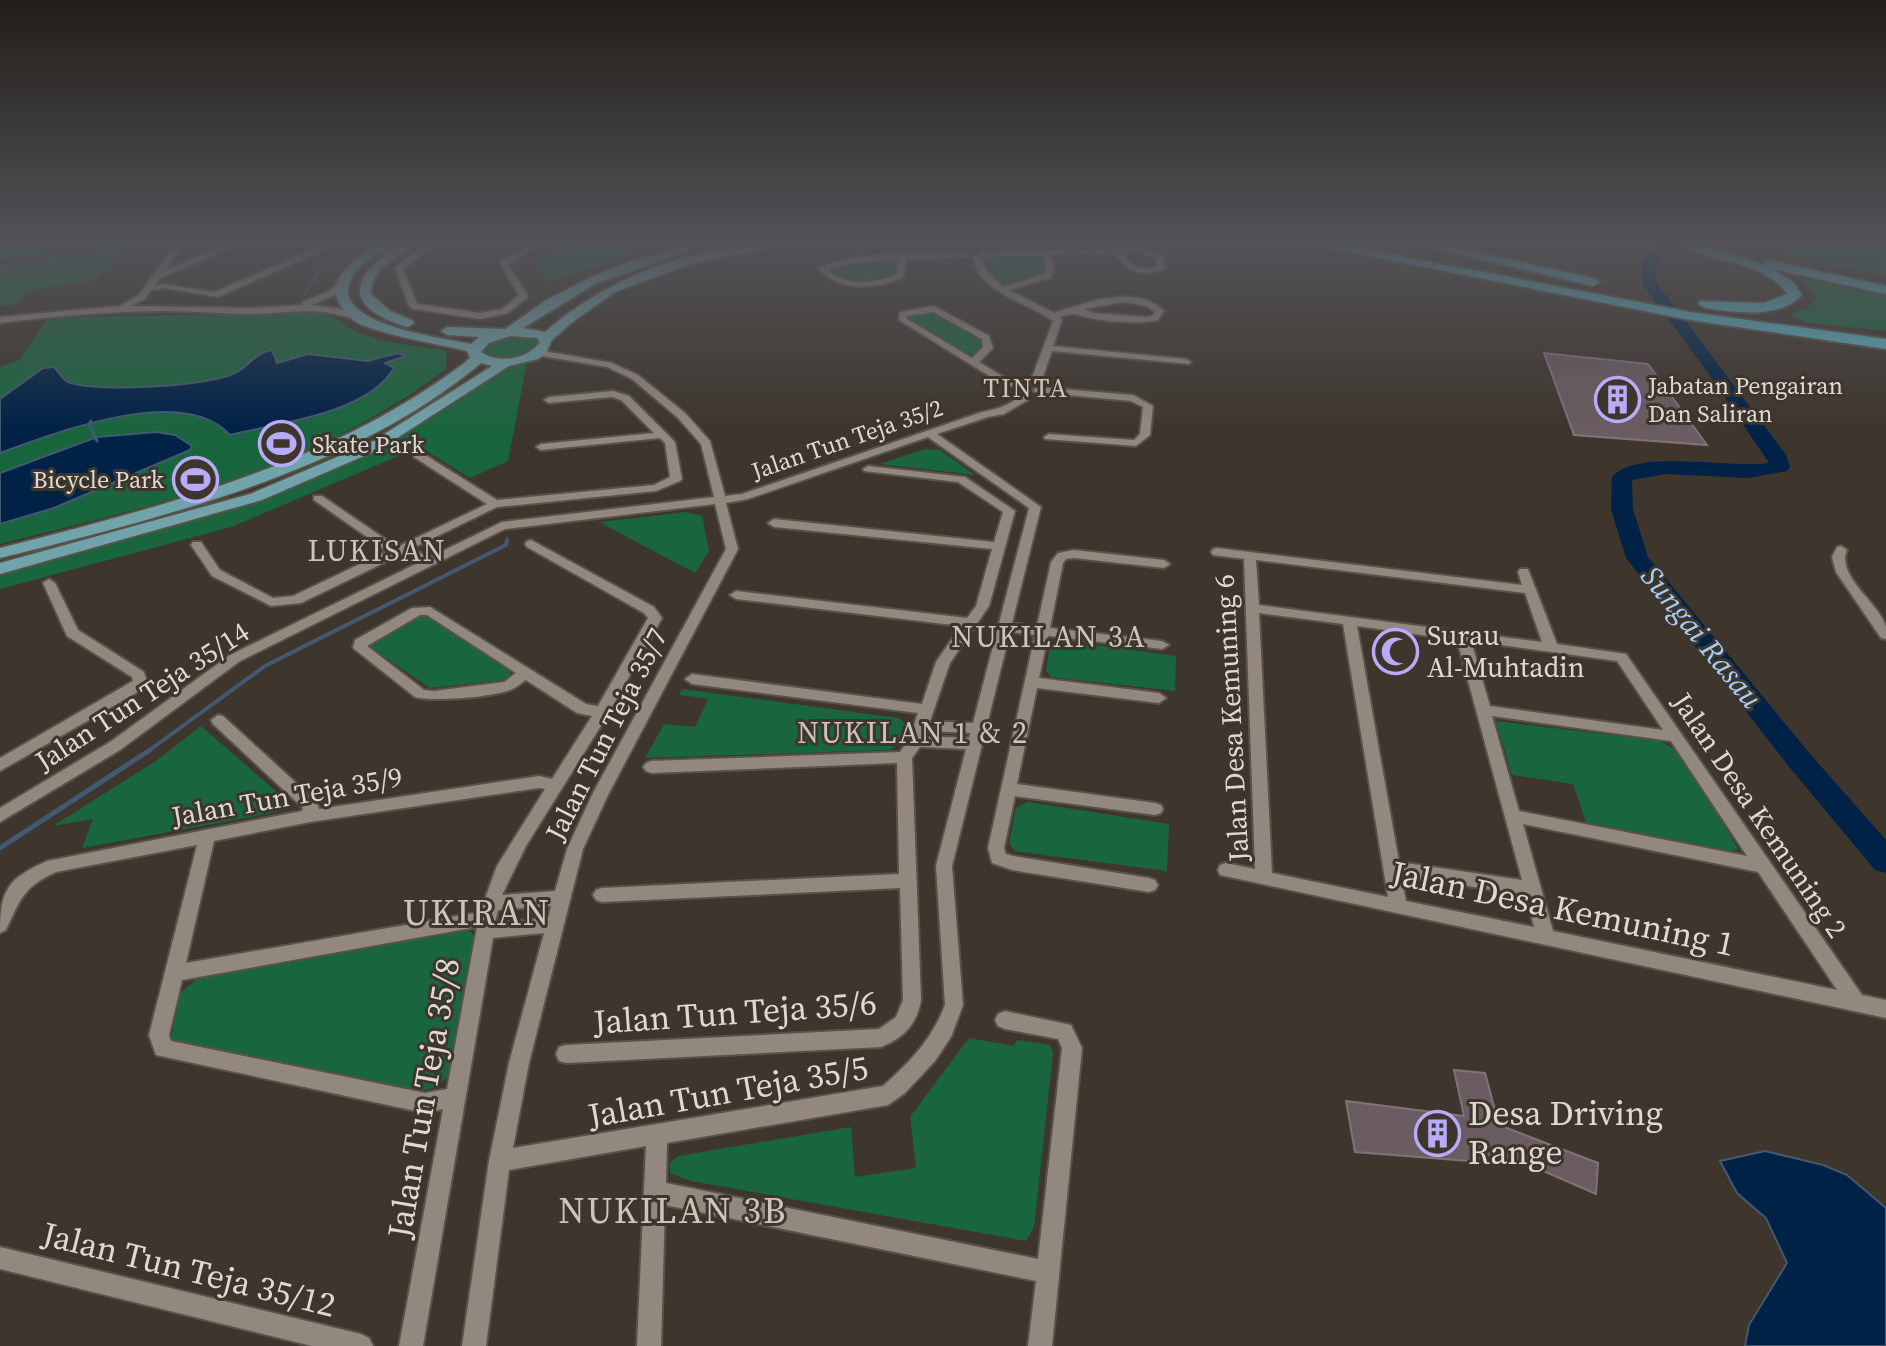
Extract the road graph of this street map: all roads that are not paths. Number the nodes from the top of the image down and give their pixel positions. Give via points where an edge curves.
1 (121, 305) edge
2 (143, 305) edge
3 (293, 305) edge
4 (344, 305) edge
5 (370, 305) edge
6 (413, 305) edge
7 (513, 305) edge
8 (546, 305) edge
9 (586, 305) edge
10 (1031, 305) edge
11 (1089, 305) edge
12 (1150, 305) edge
13 (1664, 305) edge
14 (1772, 305) edge
15 (151, 308) junction
16 (110, 309) junction
17 (1076, 309) junction
18 (1686, 309) junction
19 (270, 310) junction
20 (532, 314) junction
21 (354, 316) junction
22 (1054, 316) junction
23 (0, 320) edge
24 (454, 332) junction
25 (503, 334) junction
26 (1848, 336) junction
27 (1886, 336) edge
28 (1886, 344) edge
29 (542, 346) junction
30 (1048, 348) junction
31 (1886, 351) edge
32 (476, 354) junction
33 (507, 362) junction
34 (973, 362) junction
35 (1186, 362) dead end
36 (1035, 386) junction
37 (1018, 392) junction
38 (549, 400) dead end
39 (986, 414) junction
40 (930, 434) junction
41 (662, 435) junction
42 (1049, 437) dead end
43 (541, 447) dead end
44 (418, 455) dead end
45 (868, 469) dead end
46 (318, 498) dead end
47 (720, 500) junction
48 (495, 504) junction
49 (774, 523) dead end
50 (531, 544) dead end
51 (197, 545) dead end
52 (999, 546) junction
53 (1841, 550) dead end
54 (396, 552) junction
55 (1217, 552) dead end
56 (0, 553) edge
57 (1250, 556) junction
58 (427, 563) junction
59 (1164, 564) dead end
60 (0, 569) edge
61 (407, 572) junction
62 (1524, 572) dead end
63 (49, 583) dead end
64 (1530, 590) junction
65 (736, 595) dead end
66 (1253, 608) junction
67 (1349, 621) junction
68 (971, 623) junction
69 (1007, 627) junction
70 (1042, 631) junction
71 (1886, 635) edge
72 (1463, 636) junction
73 (1162, 645) dead end
74 (1551, 647) junction
75 (526, 673) junction
76 (692, 679) dead end
77 (1031, 682) junction
78 (1159, 698) dead end
79 (1483, 710) junction
80 (602, 712) junction
81 (218, 720) dead end
82 (921, 725) junction
83 (978, 736) junction
84 (1677, 737) junction
85 (904, 757) junction
86 (0, 765) edge
87 (651, 767) dead end
88 (556, 785) junction
89 (1008, 789) junction
90 (1155, 809) dead end
91 (0, 816) edge
92 (310, 816) junction
93 (1513, 816) junction
94 (207, 836) junction
95 (1764, 866) junction
96 (1391, 868) junction
97 (1226, 870) dead end
98 (1264, 878) junction
99 (908, 881) junction
100 (1149, 885) dead end
101 (1533, 889) junction
102 (602, 895) dead end
103 (560, 898) junction
104 (1398, 906) junction
105 (488, 917) junction
106 (0, 925) edge
107 (553, 925) junction
108 (1546, 937) junction
109 (174, 973) junction
110 (1856, 1002) junction
111 (1886, 1009) edge
112 (1005, 1020) dead end
113 (566, 1054) dead end
114 (455, 1097) junction
115 (657, 1136) junction
116 (500, 1161) junction
117 (655, 1192) junction
118 (0, 1258) edge
119 (1048, 1272) junction
120 (361, 1346) edge
121 (411, 1346) edge
122 (474, 1346) edge
123 (649, 1346) edge
124 (1040, 1346) edge

1 - 16 street
2 - 15 street
3 - 19 street
4 - 21 main road
5 - 24 main road via 388,316
6 - 7 street via 480,316
8 - 20 main road
9 - 29 main road
10 - 22 street
11 - 17 street
12 - 17 street via 1160,311 1147,320 1092,316
13 - 18 highway
14 - 18 highway
15 - 16 street
15 - 19 street
16 - 23 street
17 - 22 street
18 - 26 highway
18 - 31 highway via 1772,333
19 - 21 street via 326,307
20 - 24 main road via 500,328
20 - 25 main road
21 - 32 main road
22 - 30 street via 1058,320
24 - 25 main road
25 - 29 main road via 534,333
25 - 32 main road via 483,340
26 - 27 highway
26 - 28 highway
29 - 33 main road
29 - 47 street, Jalan Tun Teja 35/7 via 635,377 681,415 706,443
30 - 35 street
30 - 36 street
32 - 33 main road
32 - 56 main road via 403,409 307,461 165,510
33 - 60 main road via 375,446 256,497
34 - 34 street via 903,320 903,314 934,309 986,338 988,348
34 - 37 street
36 - 37 street
36 - 42 street via 1133,398 1148,406 1145,435 1136,443
37 - 39 street, Jalan Tun Teja 35/2
37 - 39 street, Jalan Tun Teja 35/2 via 1024,398
38 - 41 street via 620,395
39 - 40 street, Jalan Tun Teja 35/2
40 - 47 street, Jalan Tun Teja 35/2 via 769,490
40 - 69 street, Jalan Tun Teja 35/5 via 1035,507
41 - 43 street
41 - 48 street via 670,442 677,473 671,484
44 - 48 street
45 - 52 street via 961,479 1009,511
46 - 54 street
47 - 58 street, Jalan Tun Teja 35/14 via 502,526
47 - 103 street, Jalan Tun Teja 35/7 via 732,549 601,793
48 - 54 street
49 - 52 street
50 - 80 street, Jalan Tun Teja 35/8 via 655,618
51 - 54 street via 216,573 283,603
52 - 68 street via 982,606
53 - 71 street via 1842,572
54 - 58 street via 410,551
54 - 61 street via 391,560
55 - 57 street
57 - 64 street
57 - 66 street, Jalan Desa Kemuning 6
58 - 61 street, Jalan Tun Teja 35/14
59 - 70 street via 1062,556
61 - 91 street, Jalan Tun Teja 35/14 via 235,658 115,746
62 - 64 street
63 - 86 street via 72,633 139,675 140,682
64 - 74 street
65 - 68 street
66 - 67 street
66 - 98 street, Jalan Desa Kemuning 6
67 - 72 street
67 - 96 street
68 - 82 street via 943,662
69 - 70 street
69 - 83 street, Jalan Tun Teja 35/5
70 - 73 street
70 - 77 street
72 - 74 street
72 - 79 street
74 - 84 street, Jalan Desa Kemuning 2 via 1621,657
75 - 75 street via 508,686 420,694 360,648 365,639 424,610
75 - 80 street via 582,709
76 - 82 street
77 - 78 street
77 - 89 street
79 - 84 street
79 - 93 street
80 - 88 street, Jalan Tun Teja 35/8
81 - 92 street via 311,806
82 - 83 street
82 - 85 street
83 - 115 street, Jalan Tun Teja 35/5 via 944,866 954,1005 949,1024 908,1078 888,1095
84 - 95 street, Jalan Desa Kemuning 2
85 - 87 street
85 - 99 street, Jalan Tun Teja 35/6
88 - 92 street, Jalan Tun Teja 35/9 via 539,782
88 - 105 street, Jalan Tun Teja 35/8 via 507,862
89 - 90 street
89 - 100 street via 998,858
92 - 94 street, Jalan Tun Teja 35/9
93 - 95 street
93 - 101 street
94 - 106 street, Jalan Tun Teja 35/9 via 53,866 28,876 13,892
94 - 109 street
95 - 110 street, Jalan Desa Kemuning 2
96 - 101 street
96 - 104 street
97 - 98 street, Jalan Desa Kemuning 1
98 - 104 street, Jalan Desa Kemuning 1
99 - 102 street
99 - 113 street, Jalan Tun Teja 35/6 via 912,1000 910,1016 900,1029 881,1038
101 - 108 street
103 - 105 street
103 - 107 street, Jalan Tun Teja 35/7
104 - 108 street, Jalan Desa Kemuning 1
105 - 107 street
105 - 109 street
105 - 114 street, Jalan Tun Teja 35/8
107 - 116 street, Jalan Tun Teja 35/7
108 - 110 street, Jalan Desa Kemuning 1
109 - 114 street via 159,1035 163,1049 425,1103
110 - 111 street, Jalan Desa Kemuning 1
112 - 119 street via 1064,1031 1072,1048
114 - 121 street, Jalan Tun Teja 35/8
115 - 116 street, Jalan Tun Teja 35/5
115 - 117 street
116 - 122 street, Jalan Tun Teja 35/7
117 - 119 street
117 - 123 street
118 - 120 street, Jalan Tun Teja 35/12
119 - 124 street

